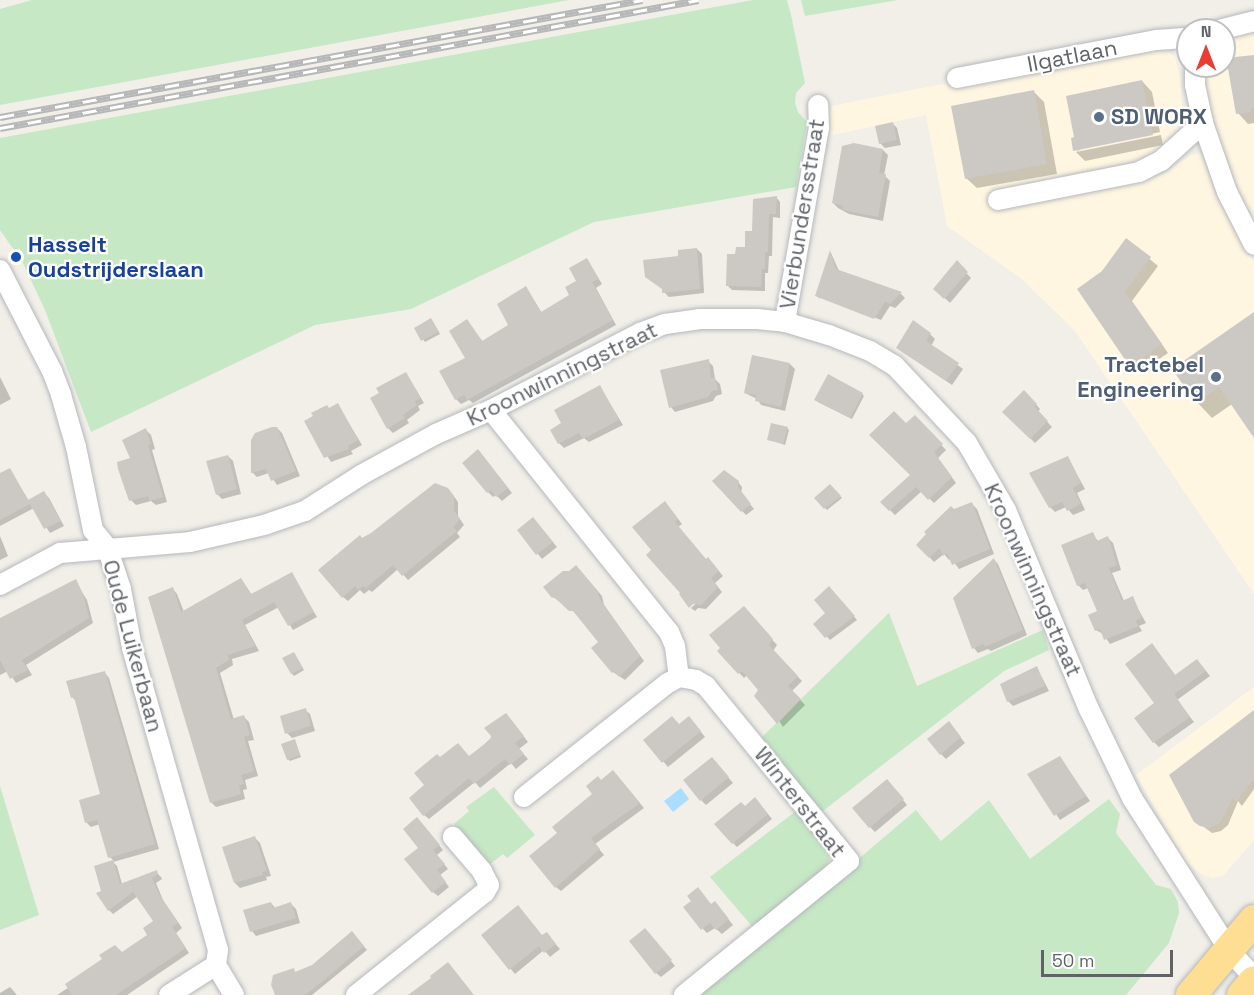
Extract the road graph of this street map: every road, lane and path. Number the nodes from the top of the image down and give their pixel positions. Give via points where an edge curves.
1 (1254, 21) edge
2 (1236, 26) edge
3 (1176, 39) edge
4 (957, 78) dead end
5 (1195, 78) edge
6 (818, 105) dead end
7 (1203, 123) junction
8 (998, 200) dead end
9 (1254, 245) edge
10 (0, 270) edge
11 (785, 322) junction
12 (491, 410) junction
13 (107, 548) junction
14 (0, 585) edge
15 (678, 677) junction
16 (524, 797) dead end
17 (453, 837) dead end
18 (1254, 921) edge
19 (1230, 951) junction
20 (216, 965) junction
21 (1254, 979) edge
22 (169, 995) edge
23 (234, 995) edge
24 (356, 995) edge
25 (684, 995) edge
26 (1191, 995) edge
27 (1242, 995) edge

1 - 2 street
3 - 4 street, Ilgatlaan
5 - 7 street
6 - 11 street, Vierbundersstraat via 819,128
7 - 8 street via 1161,161 1140,172
7 - 9 street via 1227,192
10 - 13 street, Oude Luikerbaan via 52,371 76,447 93,530
11 - 12 street, Kroonwinningstraat via 730,318 665,324 578,363
11 - 19 street, Kroonwinningstraat via 870,351 895,366 967,443 1006,510 1089,709 1132,798
12 - 13 street, Kroonwinningstraat via 436,434 304,511 264,525 190,542
12 - 15 street via 669,632 675,645
13 - 14 street, Kroonwinningstraat via 60,553
13 - 20 street, Oude Luikerbaan via 218,950
15 - 16 street
15 - 25 street, Winterstraat via 706,686 849,861
17 - 24 street via 482,871 489,885 485,892
18 - 19 highway
19 - 21 street, Kroonwinningstraat
19 - 26 highway
20 - 22 street
20 - 23 street, Oude Luikerbaan
21 - 27 highway

